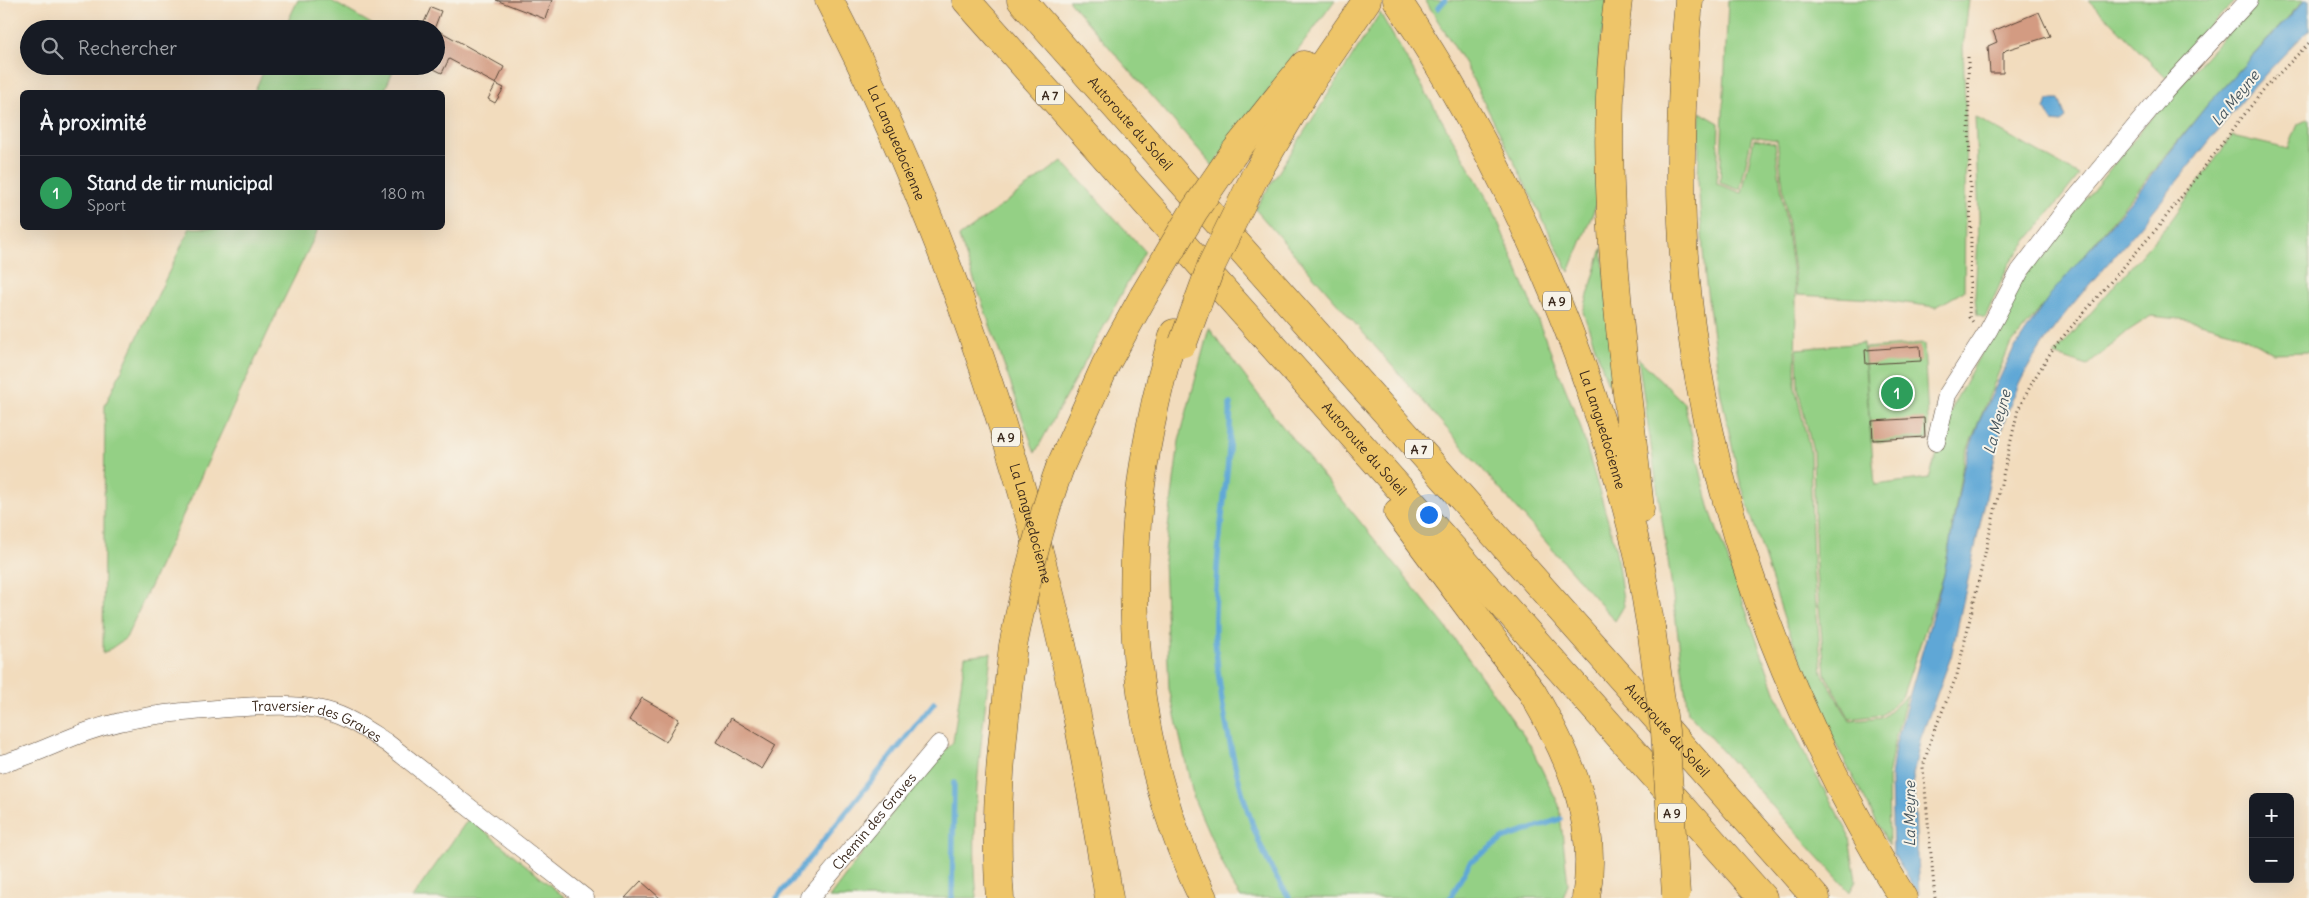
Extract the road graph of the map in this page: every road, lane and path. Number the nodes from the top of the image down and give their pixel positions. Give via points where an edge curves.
1 (829, 0) edge
2 (966, 0) edge
3 (1021, 0) edge
4 (1397, 0) edge
5 (1618, 0) edge
6 (1689, 0) edge
7 (2250, 0) edge
8 (1350, 13) edge
9 (2309, 43) edge
10 (1968, 56) dead end
11 (1244, 167) junction
12 (1988, 331) junction
13 (1178, 338) junction
14 (1285, 360) junction
15 (1936, 442) dead end
16 (1651, 628) junction
17 (939, 744) dead end
18 (0, 764) edge
19 (1676, 896) edge
20 (585, 898) edge
21 (810, 898) edge
22 (1000, 898) edge
23 (1108, 898) edge
24 (1203, 898) edge
25 (1217, 898) edge
26 (1586, 898) edge
27 (1763, 898) edge
28 (1816, 898) edge
29 (1903, 898) edge
30 (1935, 898) edge

1 - 23 highway, La Languedocienne / A 9 via 865,70 913,177 965,313 1013,459 1072,693
2 - 14 highway, Autoroute du Soleil / A 7
3 - 28 highway, Autoroute du Soleil / A 7
4 - 16 highway, La Languedocienne / A 9 via 1496,167 1566,323 1620,488 1637,551
5 - 16 highway via 1608,122 1610,224
6 - 29 highway via 1680,142 1682,224 1703,400 1721,482 1770,632 1801,707 1839,787
7 - 12 street via 2165,91 2070,204 2020,271
8 - 11 highway via 1284,104
9 - 30 path via 2264,89 2159,226 2054,347 2018,410 1957,674 1923,767
10 - 12 path via 1969,317 1977,328
11 - 13 highway via 1208,242
11 - 22 highway, bridge via 1194,211 1106,364 1060,467 1038,535 1013,646 1000,775
12 - 15 street via 1947,395
13 - 24 highway via 1150,426 1140,488 1135,545 1136,640 1141,692 1158,780 1174,831
13 - 25 highway via 1153,485 1147,550 1146,621 1153,697 1168,771 1187,834
14 - 26 highway via 1532,692 1550,724 1575,778 1587,827 1589,866
14 - 27 highway, Autoroute du Soleil / A 7
16 - 19 highway, La Languedocienne / A 9, bridge via 1665,731
17 - 21 street, Chemin des Graves
18 - 20 street, Traversier des Graves via 89,730 170,712 293,706 326,711 353,722 387,743

